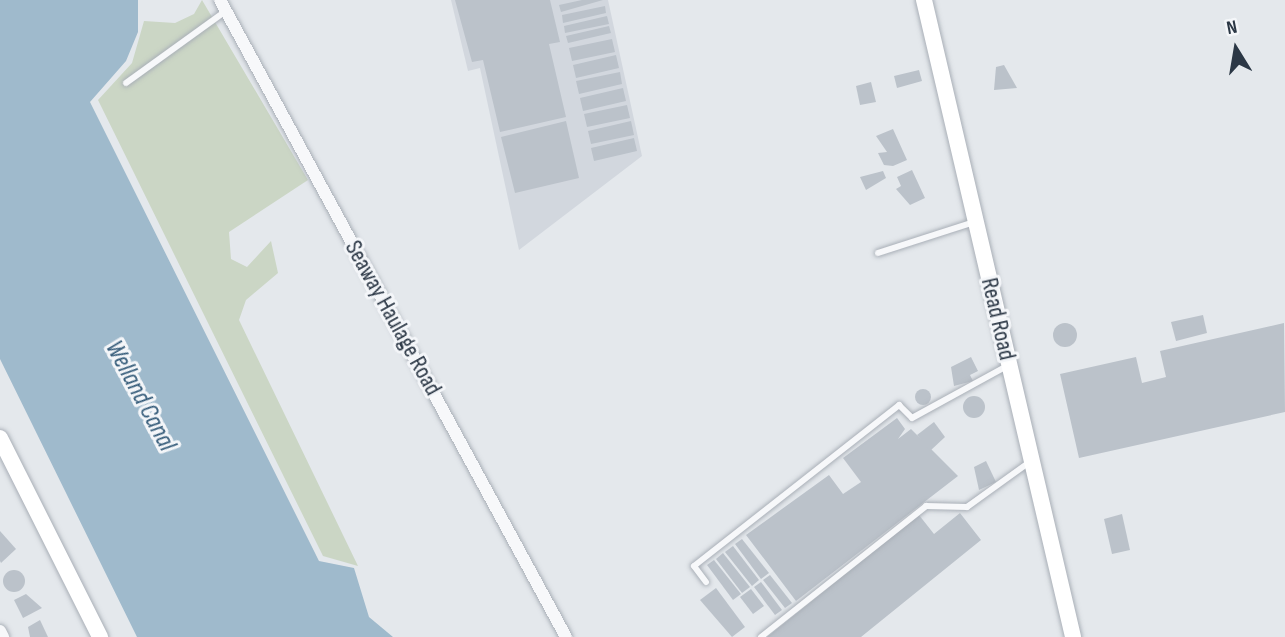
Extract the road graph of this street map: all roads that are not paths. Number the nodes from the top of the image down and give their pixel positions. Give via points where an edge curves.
1 (924, 0) edge
2 (223, 5) edge
3 (126, 83) dead end
4 (976, 222) junction
5 (878, 253) dead end
6 (1009, 365) junction
7 (0, 438) edge
8 (1031, 460) junction
9 (706, 582) dead end
10 (0, 631) edge
11 (3, 637) edge
12 (100, 637) edge
13 (566, 637) edge
14 (761, 637) edge
15 (1073, 637) edge

1 - 4 street, Read Road
2 - 3 lane
2 - 13 street, Seaway Haulage Road
4 - 5 lane
4 - 6 street, Read Road
6 - 8 street, Read Road
6 - 9 lane via 912,418 899,405 694,566
7 - 12 street
8 - 14 lane via 967,507 926,506
8 - 15 street, Read Road
10 - 11 street

